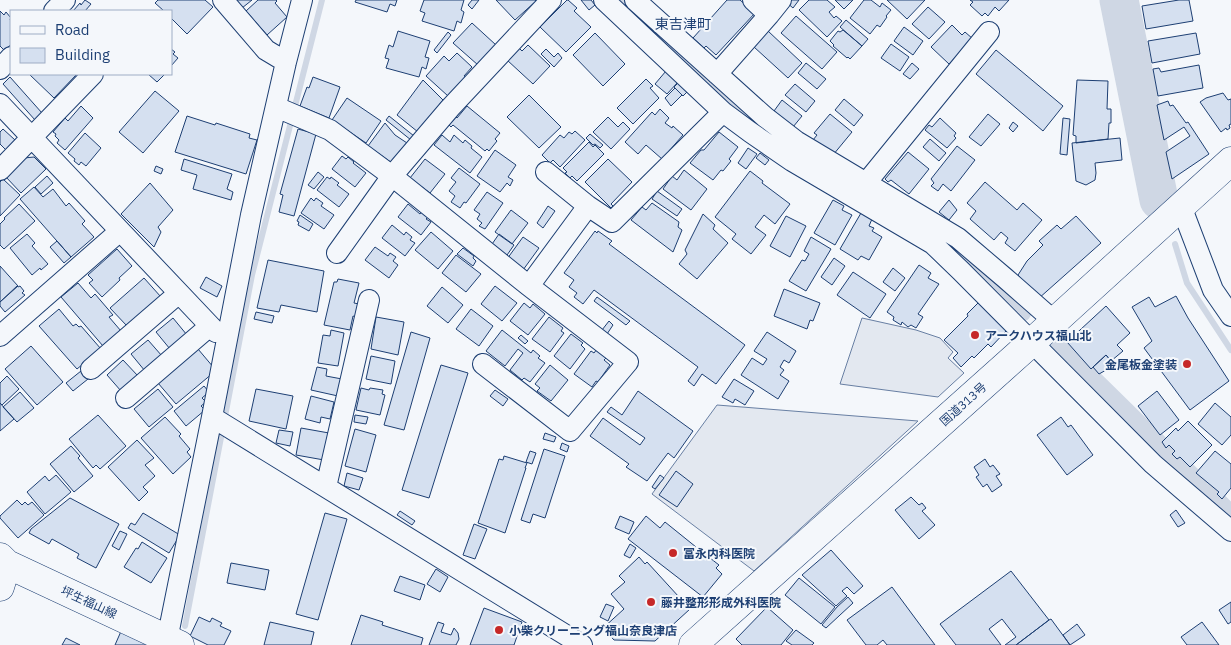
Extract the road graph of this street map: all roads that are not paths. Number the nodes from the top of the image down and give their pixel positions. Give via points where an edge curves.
1 (65, 0) edge
2 (223, 0) edge
3 (302, 0) edge
4 (551, 0) edge
5 (604, 0) edge
6 (635, 0) edge
7 (753, 0) edge
8 (775, 8) edge
9 (55, 10) edge
10 (988, 32) dead end
11 (10, 58) edge
12 (286, 62) junction
13 (0, 69) edge
14 (717, 74) junction
15 (92, 75) edge
16 (0, 104) edge
17 (279, 109) junction
18 (723, 112) junction
19 (32, 138) junction
20 (1231, 161) edge
21 (0, 170) edge
22 (546, 172) dead end
23 (392, 176) junction
24 (866, 183) junction
25 (588, 206) junction
26 (1181, 206) junction
27 (120, 231) junction
28 (337, 253) dead end
29 (529, 286) junction
30 (179, 293) junction
31 (369, 300) dead end
32 (1231, 316) edge
33 (1054, 321) junction
34 (219, 329) junction
35 (0, 336) edge
36 (1032, 342) junction
37 (483, 364) dead end
38 (92, 369) dead end
39 (126, 398) dead end
40 (213, 418) junction
41 (326, 487) junction
42 (1231, 531) edge
43 (2, 569) edge
44 (171, 643) edge
45 (582, 645) edge
46 (693, 645) edge

1 - 9 street
2 - 12 street via 266,50
3 - 12 street
4 - 23 street via 450,108
5 - 18 street
6 - 14 street
7 - 8 street
8 - 14 street
10 - 24 street
11 - 13 street
12 - 17 street
14 - 24 street via 796,141
15 - 19 street
16 - 19 street
17 - 23 street via 330,130
17 - 34 street
18 - 25 street via 612,222
18 - 36 street via 792,161 933,244
19 - 21 street
19 - 27 street
20 - 26 main road, 国道313号
22 - 25 street
23 - 28 street
23 - 29 street
24 - 33 street via 958,238
25 - 29 street
26 - 32 street via 1213,290
26 - 33 main road, 国道313号
27 - 30 street
27 - 35 street
29 - 37 street via 628,362 570,431
30 - 34 street
30 - 38 street
31 - 41 street
33 - 36 main road, 国道313号
34 - 39 street
34 - 40 street
36 - 42 street via 1153,464
36 - 46 main road, 国道313号
40 - 41 street
40 - 44 street
41 - 45 street
43 - 44 main road, 坪生福山線

